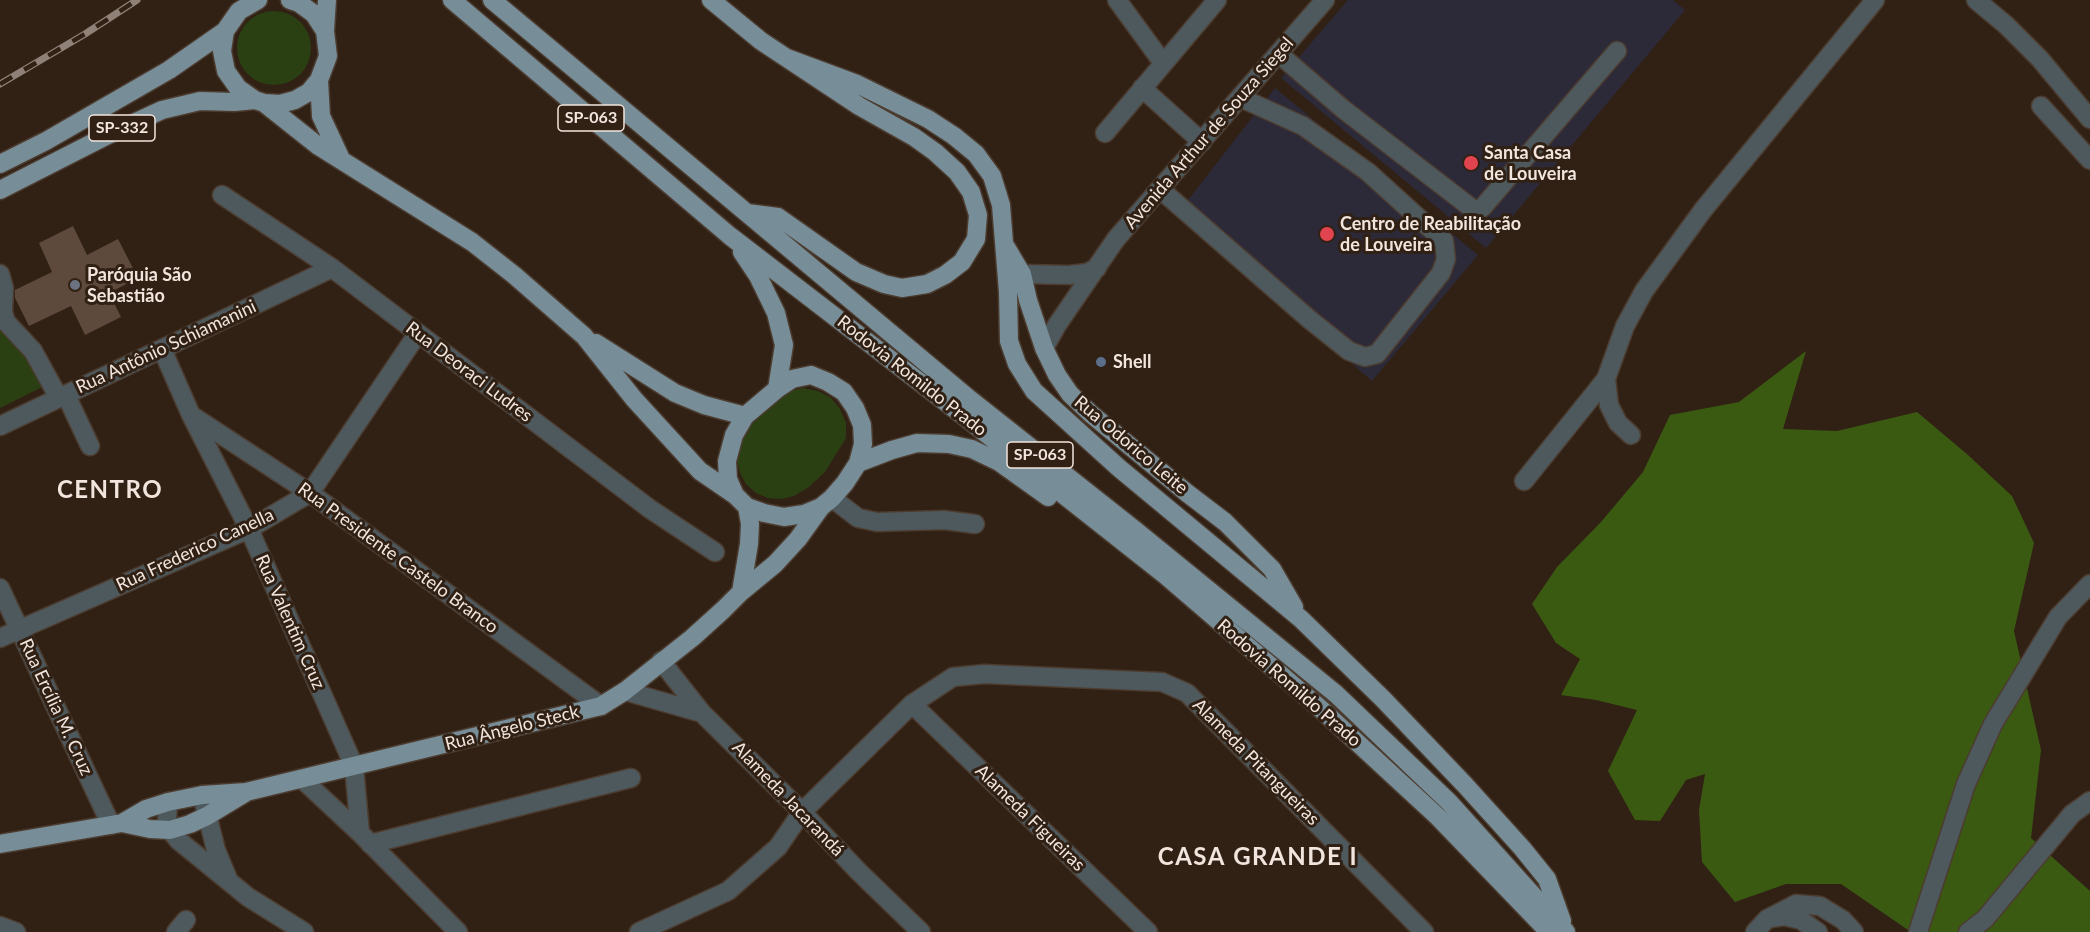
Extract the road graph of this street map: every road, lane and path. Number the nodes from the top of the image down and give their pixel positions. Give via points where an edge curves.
1 (258, 0) edge
2 (290, 0) edge
3 (327, 0) edge
4 (452, 0) edge
5 (492, 0) edge
6 (711, 0) edge
7 (1117, 0) edge
8 (1217, 0) edge
9 (1325, 0) edge
10 (1875, 0) edge
11 (1976, 0) edge
12 (225, 31) junction
13 (325, 31) junction
14 (1617, 51) dead end
15 (1279, 54) junction
16 (787, 58) junction
17 (1163, 63) junction
18 (319, 80) junction
19 (1142, 88) junction
20 (1241, 98) junction
21 (260, 101) junction
22 (2041, 106) dead end
23 (2090, 119) edge
24 (1105, 133) dead end
25 (1202, 142) junction
26 (2090, 160) edge
27 (342, 161) junction
28 (0, 164) edge
29 (1160, 189) junction
30 (0, 190) edge
31 (222, 195) dead end
32 (747, 213) junction
33 (730, 236) junction
34 (1003, 242) junction
35 (332, 268) junction
36 (1097, 268) junction
37 (0, 274) edge
38 (1022, 274) junction
39 (418, 333) junction
40 (584, 336) junction
41 (1044, 348) junction
42 (162, 349) junction
43 (1606, 379) junction
44 (777, 389) junction
45 (62, 396) junction
46 (191, 415) junction
47 (746, 416) junction
48 (0, 426) edge
49 (1631, 435) dead end
50 (90, 446) dead end
51 (858, 463) junction
52 (1524, 481) dead end
53 (310, 493) junction
54 (741, 501) junction
55 (826, 502) junction
56 (975, 524) dead end
57 (249, 529) junction
58 (715, 552) dead end
59 (1166, 575) junction
60 (2090, 584) edge
61 (0, 588) edge
62 (741, 592) junction
63 (1301, 619) junction
64 (19, 629) junction
65 (0, 638) edge
66 (661, 661) junction
67 (625, 691) junction
68 (912, 704) junction
69 (601, 706) junction
70 (702, 713) junction
71 (354, 766) junction
72 (631, 778) dead end
73 (302, 779) junction
74 (246, 792) junction
75 (202, 795) junction
76 (2090, 801) edge
77 (168, 802) junction
78 (802, 812) junction
79 (207, 816) junction
80 (117, 824) junction
81 (170, 830) junction
82 (365, 838) junction
83 (0, 844) edge
84 (229, 880) junction
85 (1761, 925) edge
86 (0, 926) edge
87 (16, 932) edge
88 (304, 932) edge
89 (459, 932) edge
90 (639, 932) edge
91 (921, 932) edge
92 (1148, 932) edge
93 (1424, 932) edge
94 (1560, 932) edge
95 (1818, 932) edge
96 (1854, 932) edge
97 (1918, 932) edge
98 (1968, 932) edge

1 - 12 main road, SP-332 via 239,11
2 - 13 main road via 314,14
3 - 13 main road
4 - 33 main road, Rodovia Romildo Prado / SP-063
5 - 32 main road, Rodovia Romildo Prado / SP-063
6 - 16 main road
7 - 17 street
8 - 17 street
9 - 15 street, Avenida Arthur de Souza Siegel
10 - 43 street via 1703,210 1644,291 1625,326
11 - 23 street via 2040,59
12 - 21 main road via 222,51 226,72 238,88
12 - 28 main road, SP-332 via 169,70
13 - 18 main road via 328,56
14 - 15 street via 1482,208 1474,210
15 - 20 street, Avenida Arthur de Souza Siegel
16 - 32 main road via 914,137 957,172 976,207 976,239 962,262 945,275 927,284 902,288 856,272 778,217
16 - 34 main road via 871,91 928,119 969,148 992,176 1001,205
17 - 19 street
18 - 21 main road, SP-332 via 295,100 280,104
18 - 27 main road via 321,116
19 - 24 street
19 - 25 street
20 - 25 street, Avenida Arthur de Souza Siegel
20 - 29 street via 1302,126 1368,172 1444,241 1446,259 1441,273 1377,354 1365,357 1349,351
21 - 27 main road
21 - 30 main road, SP-332 via 200,101 162,110
22 - 26 street
25 - 29 street, Avenida Arthur de Souza Siegel
27 - 40 main road via 472,242
29 - 36 street, Avenida Arthur de Souza Siegel via 1116,239
31 - 35 street, Rua Deoraci Ludres
32 - 94 main road, Rodovia Romildo Prado / SP-063 via 967,397 1336,694 1449,802
33 - 44 main road via 758,276 776,313 784,345
33 - 59 main road, Rodovia Romildo Prado / SP-063
34 - 38 main road, Rua Odorico Leite
34 - 63 main road via 1009,341 1017,364 1034,391 1119,468
35 - 39 street, Rua Deoraci Ludres
35 - 42 street, Rua Antônio Schiamanini
36 - 38 street via 1070,275
36 - 41 street, Avenida Arthur de Souza Siegel
37 - 45 street via 6,322 33,351
38 - 41 main road, Rua Odorico Leite
39 - 53 street, Rua Frederico Canella
39 - 58 street, Rua Deoraci Ludres via 650,509
40 - 47 main road via 675,393
40 - 54 main road via 634,399 700,471
41 - 63 main road, Rua Odorico Leite via 1070,394 1225,522 1272,569
42 - 45 street, Rua Antônio Schiamanini
42 - 46 street, Rua Valentim Cruz
43 - 49 street via 1609,405 1618,423
43 - 52 street
44 - 47 main road, Rua Ângelo Steck
44 - 51 main road, Rua Ângelo Steck via 792,379 811,375 844,392 862,425
45 - 48 street, Rua Antônio Schiamanini
45 - 50 street
46 - 53 street, Rua Presidente Castelo Branco
46 - 57 street, Rua Valentim Cruz
47 - 54 main road, Rua Ângelo Steck via 734,435 727,461 728,479
51 - 55 main road, Rua Ângelo Steck
51 - 59 main road via 918,443 972,449 999,462
53 - 57 street, Rua Frederico Canella
53 - 69 street, Rua Presidente Castelo Branco
54 - 55 main road via 764,513 784,517 804,514
54 - 62 main road, Rua Ângelo Steck via 750,524
55 - 56 street via 858,518 877,522 944,520
55 - 62 main road, Rua Ângelo Steck via 783,555
57 - 64 street, Rua Frederico Canella
57 - 71 street, Rua Valentim Cruz
59 - 94 main road, Rodovia Romildo Prado / SP-063 via 1321,709
60 - 97 street via 2058,617 1993,724 1966,784
61 - 64 street, Rua Ercília M. Cruz
62 - 66 main road, Rua Ângelo Steck
63 - 94 main road via 1522,848 1546,879
64 - 65 street, Rua Frederico Canella
64 - 80 street, Rua Ercília M. Cruz
66 - 67 main road, Rua Ângelo Steck
66 - 70 street, Alameda Jacarandá
67 - 69 main road, Rua Ângelo Steck
67 - 70 street
68 - 78 street, Alameda Pitangueiras
68 - 92 street, Alameda Figueiras
68 - 93 street, Alameda Pitangueiras via 953,677 984,674 1162,682 1187,693
69 - 71 main road, Rua Ângelo Steck
70 - 78 street, Alameda Jacarandá
71 - 73 main road, Rua Ângelo Steck
71 - 82 street, Rua Valentim Cruz
72 - 82 street
73 - 74 main road, Rua Ângelo Steck
73 - 82 street
74 - 75 main road, Rua Ângelo Steck
74 - 79 main road, Rua Ângelo Steck
75 - 77 main road, Rua Ângelo Steck
75 - 79 street
76 - 98 street via 2072,814 1985,918
77 - 80 main road, Rua Ângelo Steck
77 - 81 street
78 - 90 street, Alameda Pitangueiras via 778,847 728,891
78 - 91 street, Alameda Jacarandá
79 - 81 main road, Rua Ângelo Steck
79 - 84 street
80 - 81 main road, Rua Ângelo Steck
80 - 83 main road, Rua Ângelo Steck
81 - 84 street via 195,856
82 - 89 street
84 - 88 street via 248,897
85 - 95 street via 1784,916 1801,920
85 - 96 street via 1796,904 1820,906
86 - 87 street

